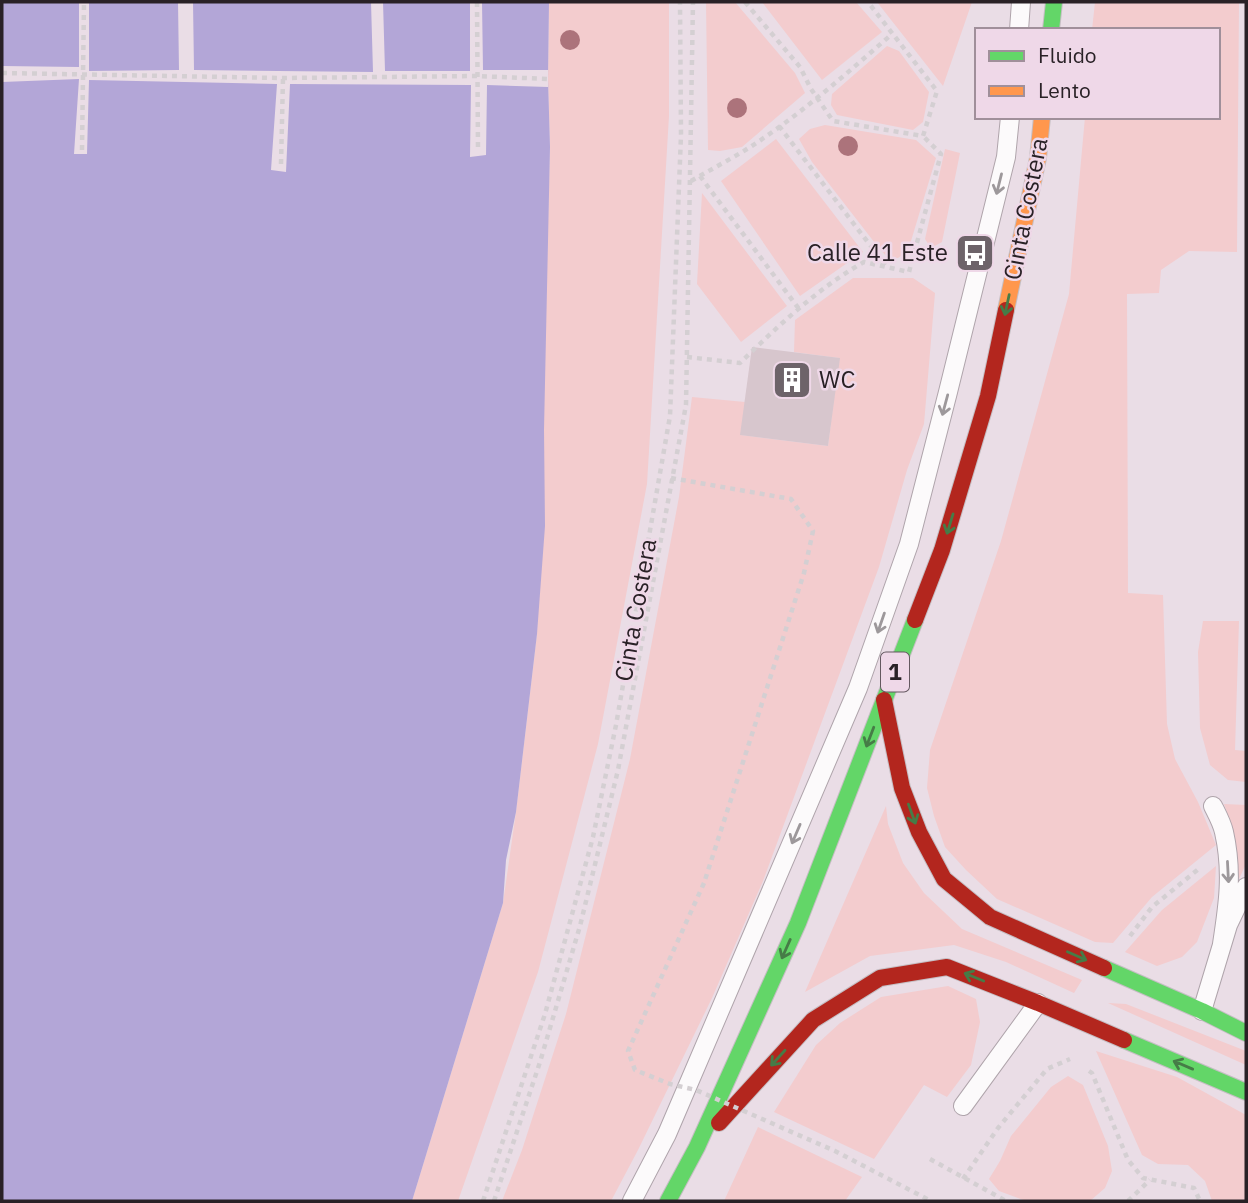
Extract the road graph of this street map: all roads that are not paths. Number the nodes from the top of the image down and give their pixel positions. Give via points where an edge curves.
1 (1021, 2) edge
2 (1054, 2) edge
3 (1019, 28) edge
4 (1051, 28) edge
5 (1010, 119) edge
6 (1042, 119) edge
7 (884, 700) junction
8 (1213, 806) dead end
9 (1246, 887) edge
10 (1222, 944) junction
11 (1038, 1003) junction
12 (1202, 1011) junction
13 (1246, 1033) edge
14 (1246, 1092) edge
15 (963, 1106) dead end
16 (697, 1147) junction
17 (632, 1201) edge
18 (668, 1201) edge

1 - 3 lane
2 - 4 highway
5 -> 17 lane via 1006,157 909,544 853,701 667,1134
6 -> 7 highway, Cinta Costera / 1 via 1038,158 988,396 942,550
7 -> 12 highway via 902,788 944,879 990,917
7 -> 16 highway, Cinta Costera / 1 via 798,923
8 -> 10 lane via 1223,829 1230,895
9 - 10 lane
10 - 12 lane
14 -> 11 highway
11 - 15 lane
11 -> 16 highway via 947,967 880,978 813,1020
12 - 13 highway
16 - 18 highway, Cinta Costera / 1

